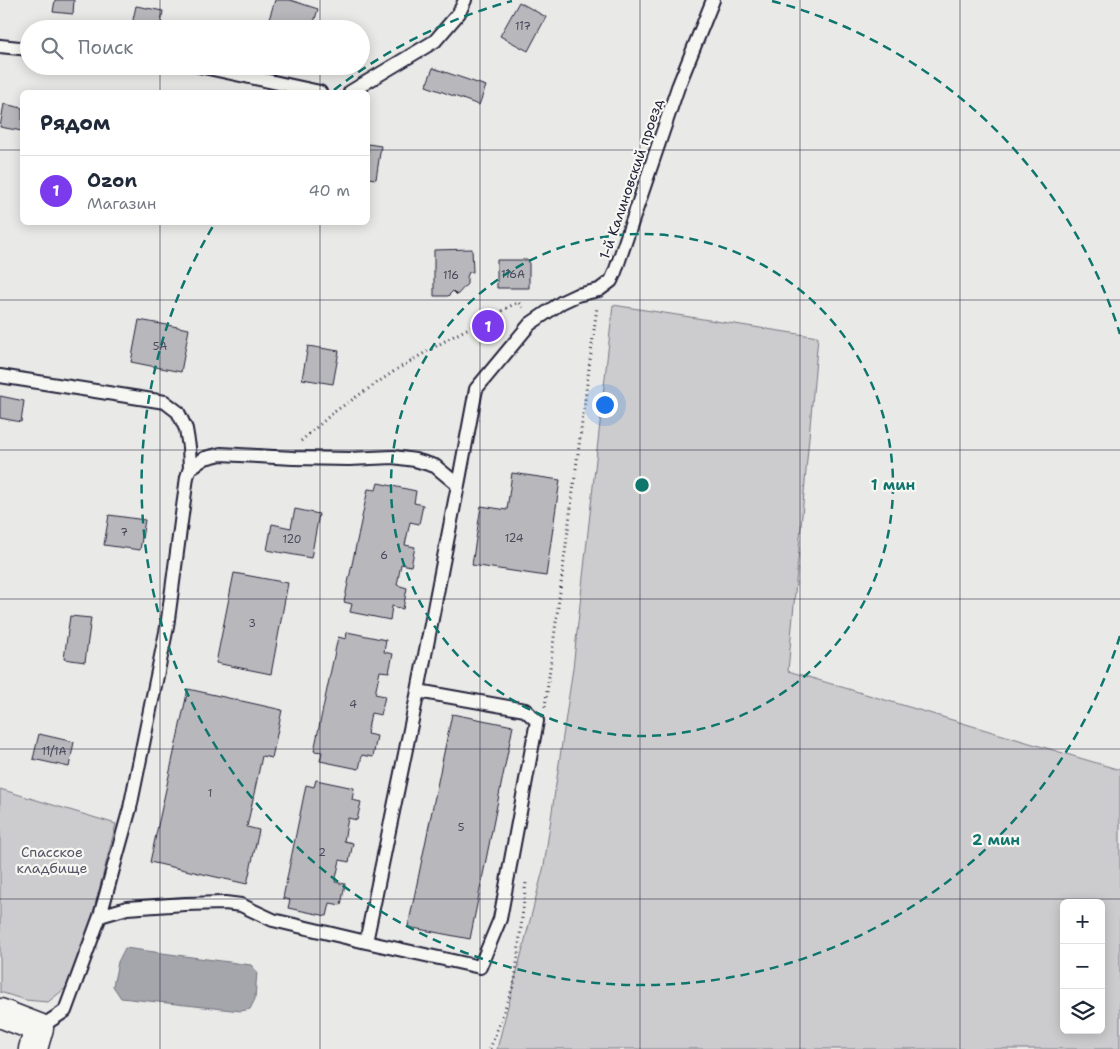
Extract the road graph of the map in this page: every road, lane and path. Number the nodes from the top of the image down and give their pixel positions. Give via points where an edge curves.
1 (465, 0) edge
2 (713, 0) edge
3 (0, 46) edge
4 (20, 48) edge
5 (241, 75) edge
6 (311, 90) edge
7 (353, 90) edge
8 (599, 290) junction
9 (533, 322) junction
10 (0, 376) edge
11 (299, 443) dead end
12 (190, 468) junction
13 (458, 485) junction
14 (418, 691) junction
15 (544, 714) dead end
16 (526, 882) dead end
17 (100, 916) junction
18 (366, 942) junction
19 (0, 1013) edge
20 (36, 1038) edge
21 (490, 1049) edge

1 - 7 lane via 459,13 435,41
2 - 8 lane, 1-й Калиновский проезд via 678,87 616,272
3 - 4 lane
5 - 6 lane
8 - 9 lane via 562,302
8 - 15 path
9 - 11 path via 518,302 399,368 334,412
9 - 13 lane via 476,389
10 - 12 lane via 165,402 178,412 186,429
12 - 13 lane via 204,458 221,454 349,459 393,457 435,466
12 - 17 lane via 166,637 130,808
13 - 14 lane
14 - 18 lane
14 - 18 lane via 525,710 537,721 500,919 480,967
16 - 21 path via 516,980
17 - 18 lane via 127,908 225,903 241,905 273,920
17 - 20 lane via 65,1011
19 - 20 street

